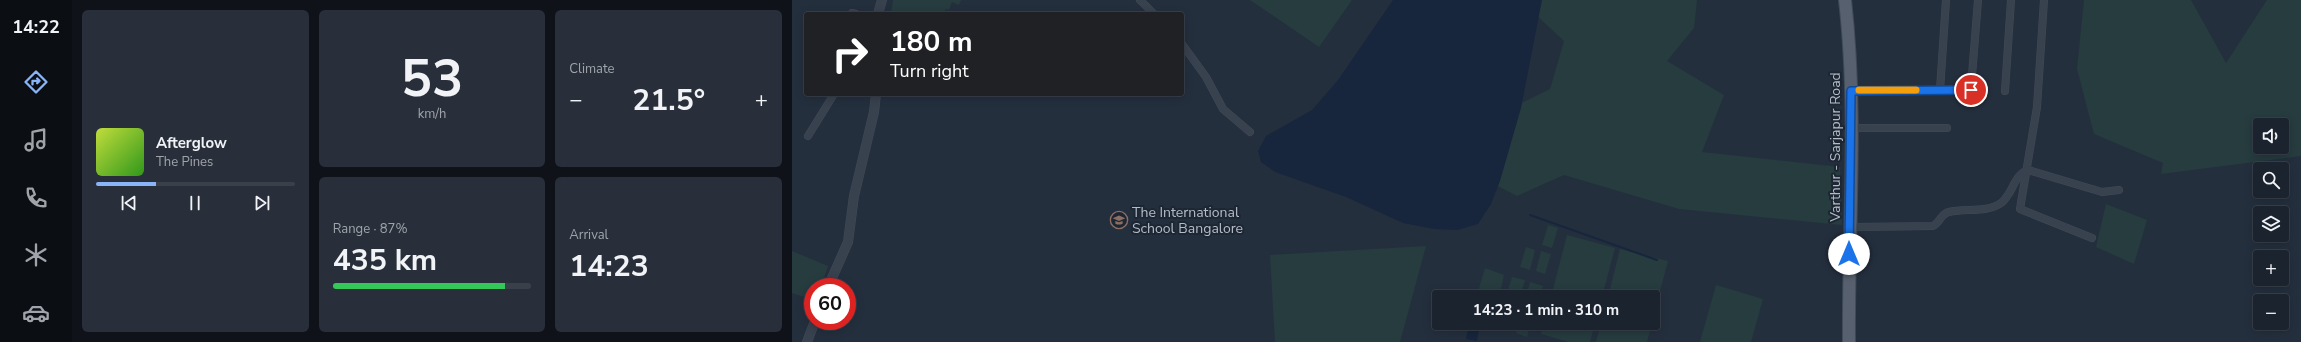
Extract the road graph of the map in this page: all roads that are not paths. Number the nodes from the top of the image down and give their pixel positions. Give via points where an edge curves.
1 (882, 0) edge
2 (1140, 0) edge
3 (1845, 0) edge
4 (1853, 0) edge
5 (1946, 0) edge
6 (1978, 0) edge
7 (2011, 0) edge
8 (2044, 0) edge
9 (879, 12) edge
10 (1152, 12) edge
11 (1184, 47) edge
12 (1940, 90) junction
13 (2005, 90) dead end
14 (1854, 91) junction
15 (833, 96) edge
16 (876, 96) edge
17 (1858, 128) junction
18 (1947, 128) dead end
19 (1250, 132) dead end
20 (808, 136) dead end
21 (2026, 170) junction
22 (2119, 190) dead end
23 (1856, 227) junction
24 (2092, 238) dead end
25 (832, 278) edge
26 (812, 330) edge
27 (807, 342) edge
28 (1849, 342) edge
29 (1856, 342) edge

1 - 9 street
2 - 10 street
3 - 14 main road, Varthur - Sarjapur Road
4 - 14 main road, Varthur - Sarjapur Road
5 - 12 street
6 - 12 street via 1971,90
7 - 13 street
8 - 21 street via 2037,107
11 - 19 street via 1206,77 1223,109
12 - 14 street
14 - 17 main road, Varthur - Sarjapur Road
14 - 28 main road, Varthur - Sarjapur Road
15 - 20 street
16 - 25 street via 854,196 848,242
17 - 18 street
17 - 23 main road, Varthur - Sarjapur Road
21 - 22 street via 2102,192
21 - 23 street via 2018,176 2006,199 1993,207 1948,212 1933,226
21 - 24 street via 2020,210
23 - 29 main road, Varthur - Sarjapur Road
26 - 27 street

